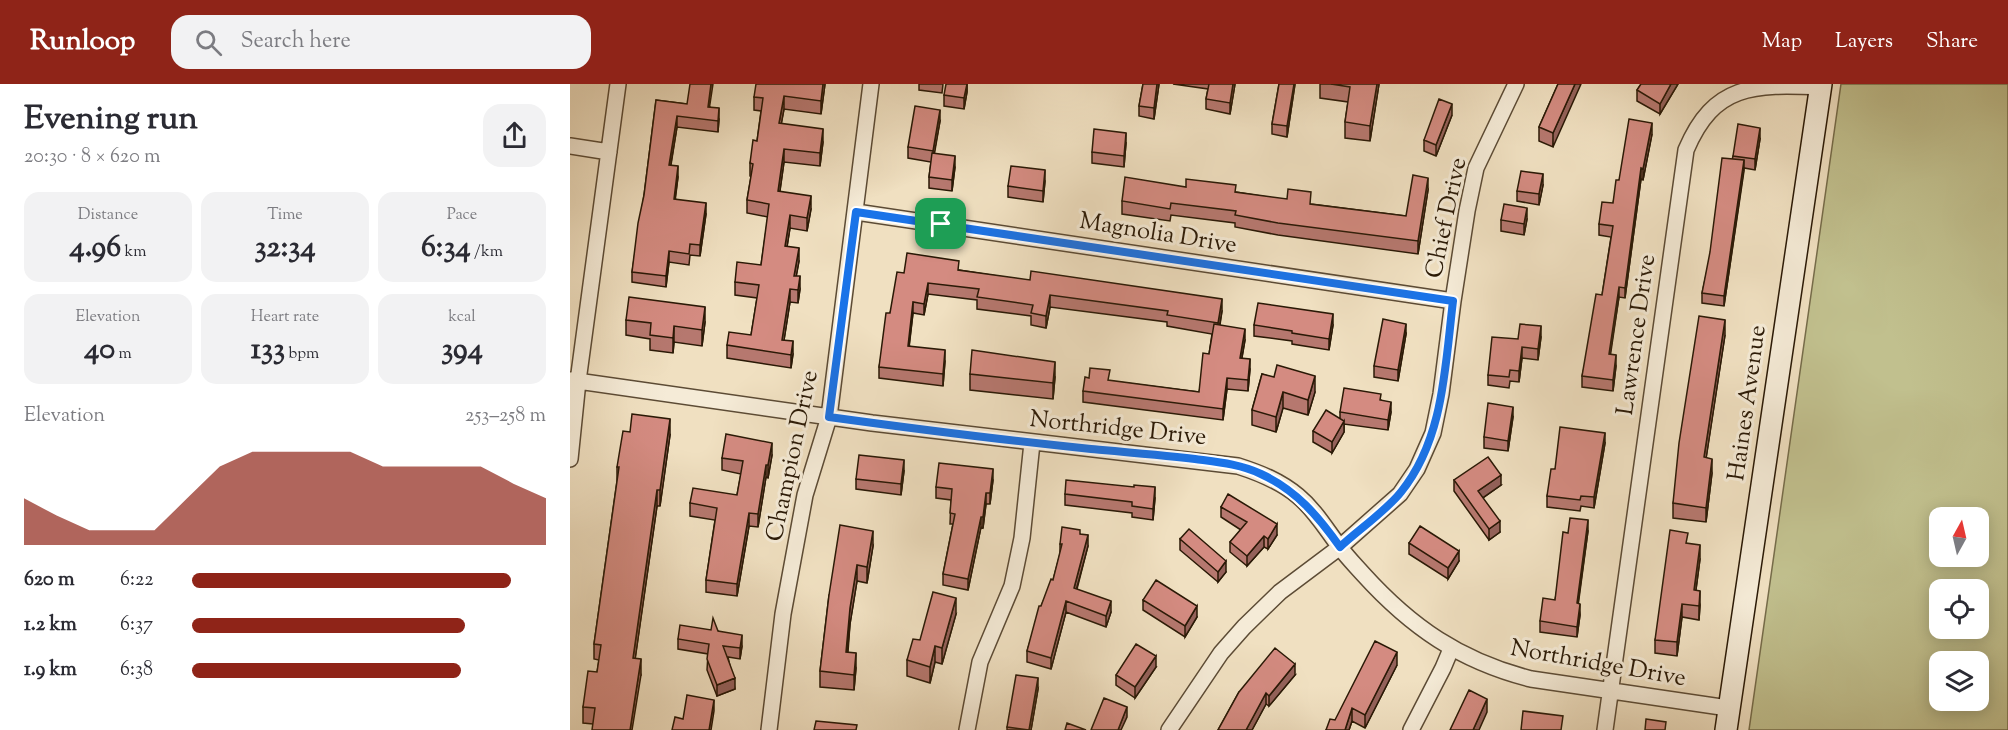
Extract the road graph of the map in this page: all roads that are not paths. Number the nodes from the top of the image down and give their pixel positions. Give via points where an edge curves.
1 (618, 84) edge
2 (872, 84) edge
3 (1516, 84) edge
4 (1821, 85) edge
5 (570, 146) edge
6 (609, 152) junction
7 (856, 212) junction
8 (1453, 301) junction
9 (574, 380) edge
10 (829, 417) junction
11 (1032, 443) junction
12 (570, 459) edge
13 (1340, 547) junction
14 (1451, 649) junction
15 (1610, 691) junction
16 (1728, 708) junction
17 (769, 730) edge
18 (967, 730) edge
19 (1169, 730) edge
20 (1411, 730) edge
21 (1605, 730) edge
22 (1726, 730) edge

1 - 6 street
2 - 7 street, Champion Drive
3 - 8 street, Chief Drive via 1476,168
4 - 15 street, Lawrence Drive via 1769,84 1724,96 1695,127 1686,150
4 - 16 main road, Haines Avenue
5 - 6 street
6 - 9 street
7 - 8 street, Magnolia Drive
7 - 10 street, Champion Drive
8 - 13 street, Chief Drive via 1433,433 1417,469 1400,494
9 - 10 street, Northridge Drive
9 - 12 street
10 - 11 street, Northridge Drive
10 - 17 street, Champion Drive via 803,505 783,614
11 - 13 street, Northridge Drive via 1238,465 1281,483 1300,497
11 - 18 street via 1022,538 1012,586 980,662
13 - 14 street, Northridge Drive via 1390,603
13 - 19 street, Chief Drive via 1280,592 1244,627 1221,653
14 - 15 street, Northridge Drive via 1531,679
14 - 20 street
15 - 16 street, Northridge Drive
15 - 21 street, Lawrence Drive
16 - 22 main road, Haines Avenue

